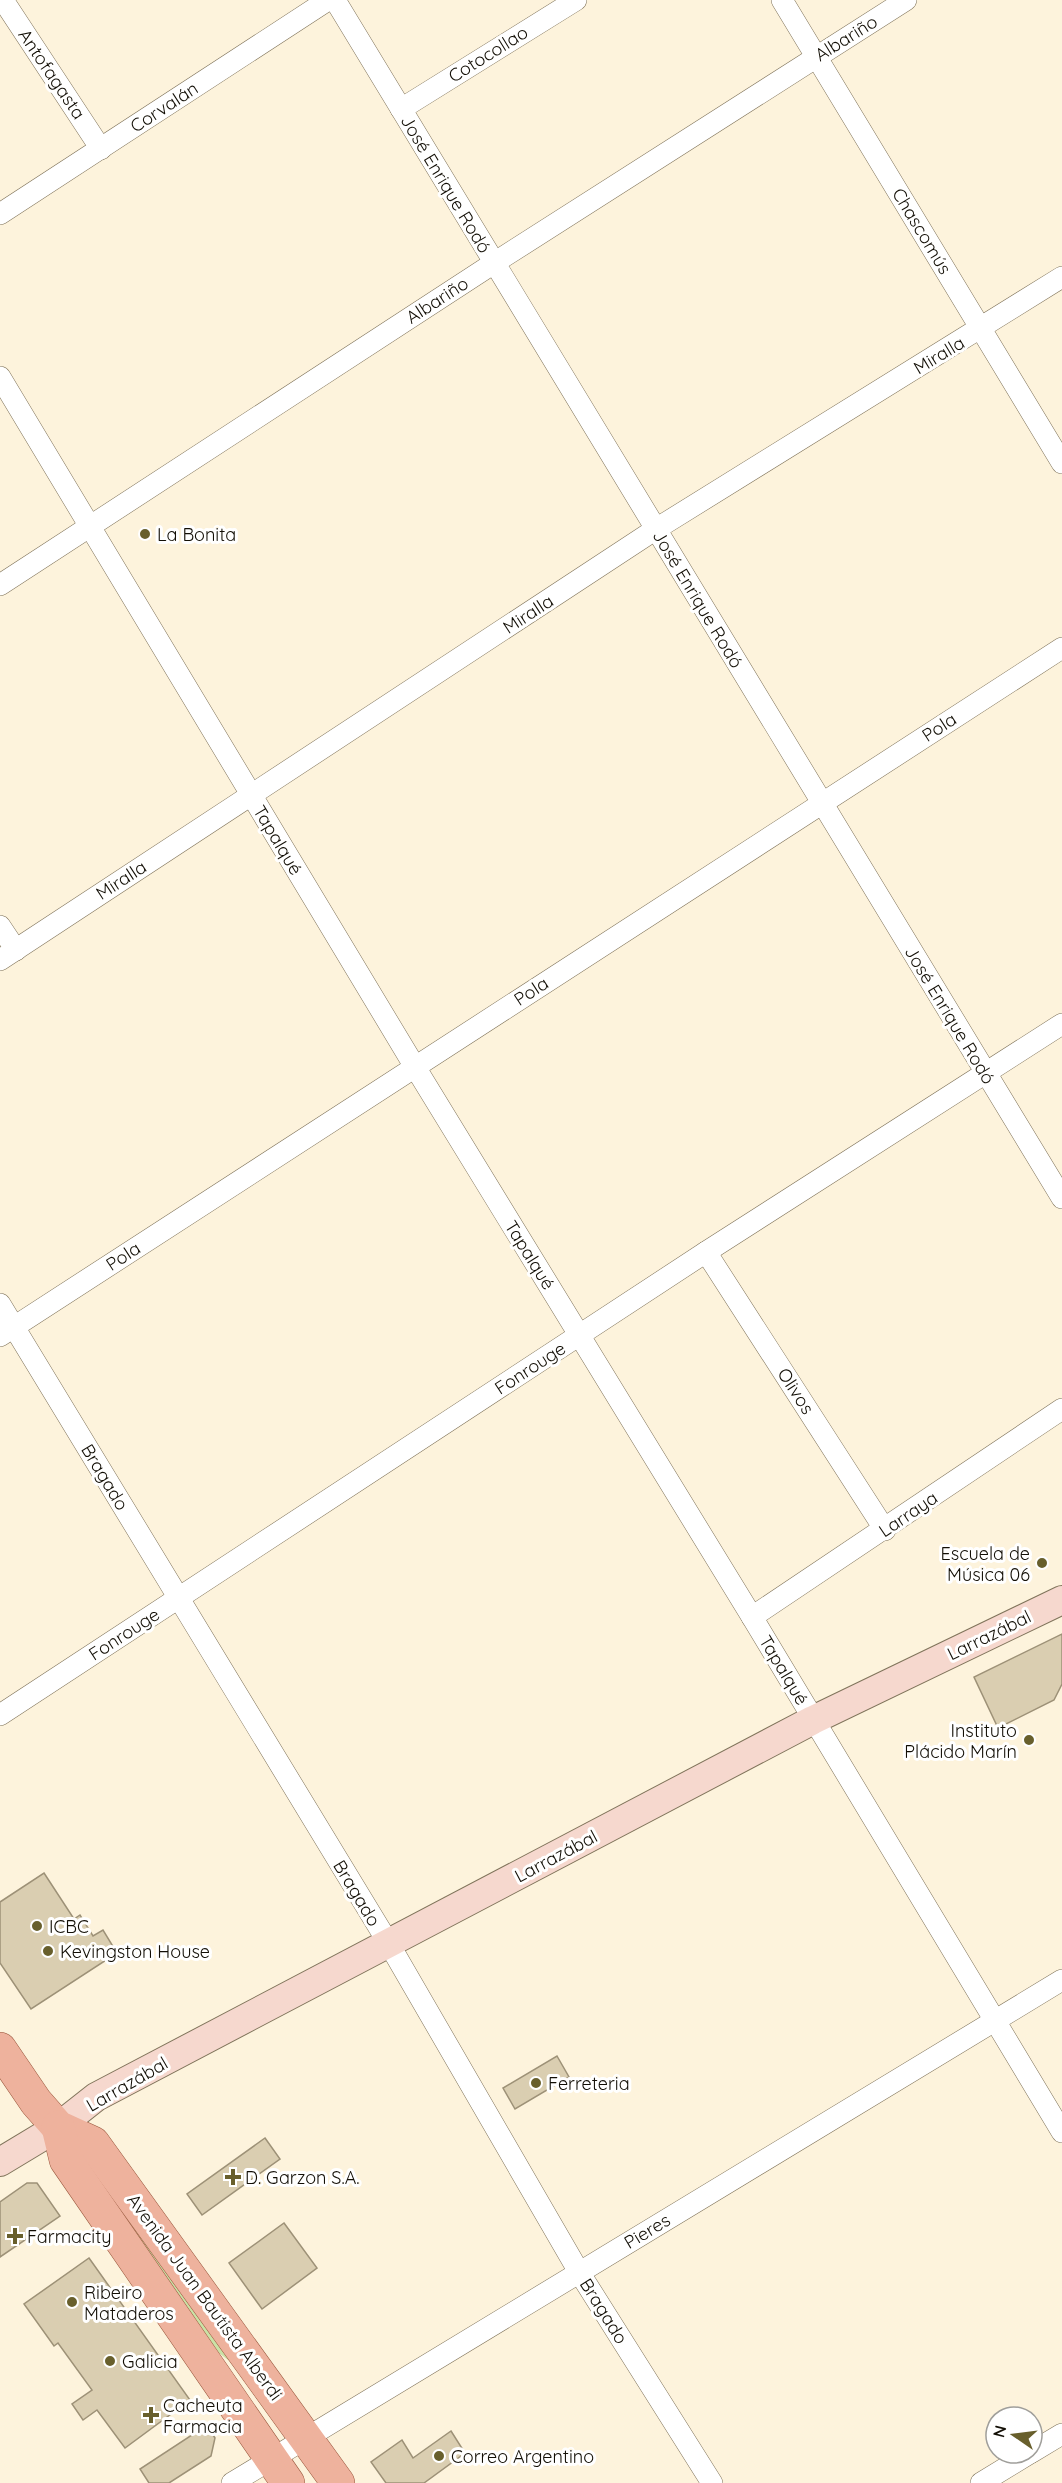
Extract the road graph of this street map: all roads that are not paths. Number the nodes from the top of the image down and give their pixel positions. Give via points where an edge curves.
1 (3, 0) edge
2 (328, 0) edge
3 (335, 0) edge
4 (576, 0) edge
5 (782, 0) edge
6 (906, 0) edge
7 (816, 56) junction
8 (401, 109) junction
9 (101, 148) junction
10 (0, 214) edge
11 (494, 263) junction
12 (1062, 277) edge
13 (981, 330) junction
14 (0, 377) edge
15 (1062, 463) edge
16 (90, 525) junction
17 (656, 530) junction
18 (0, 585) edge
19 (1062, 648) edge
20 (250, 795) junction
21 (822, 803) junction
22 (0, 926) edge
23 (8, 955) edge
24 (1062, 1024) edge
25 (415, 1066) junction
26 (986, 1073) junction
27 (1062, 1198) edge
28 (706, 1252) junction
29 (0, 1304) edge
30 (7, 1332) edge
31 (579, 1335) junction
32 (1062, 1409) edge
33 (885, 1530) junction
34 (179, 1599) junction
35 (1062, 1600) edge
36 (752, 1617) junction
37 (0, 1715) edge
38 (813, 1720) junction
39 (389, 1944) junction
40 (1062, 1980) edge
41 (994, 2022) junction
42 (0, 2049) edge
43 (58, 2127) junction
44 (1062, 2132) edge
45 (0, 2162) edge
46 (579, 2272) junction
47 (1062, 2434) edge
48 (306, 2438) junction
49 (1044, 2444) edge
50 (1010, 2465) edge
51 (280, 2471) edge
52 (232, 2483) edge
53 (338, 2483) edge
54 (712, 2483) edge
55 (981, 2483) edge

1 - 9 street, Antofagasta
2 - 9 street, Corvalán
3 - 8 street, José Enrique Rodó
4 - 8 street, Cotocollao
5 - 7 street, Chascomús
6 - 7 street, Albariño
7 - 11 street, Albariño
7 - 13 street, Chascomús
8 - 11 street, José Enrique Rodó
9 - 10 street, Corvalán
11 - 16 street, Albariño
11 - 17 street, José Enrique Rodó
12 - 13 street, Miralla
13 - 15 street, Chascomús
13 - 17 street, Miralla
14 - 16 street, Tapalqué
16 - 18 street, Albariño
16 - 20 street, Tapalqué
17 - 20 street, Miralla
17 - 21 street, José Enrique Rodó
19 - 21 street, Pola
20 - 23 street, Miralla
20 - 25 street, Tapalqué
21 - 25 street, Pola
21 - 26 street, José Enrique Rodó
22 - 23 street
24 - 26 street, Fonrouge
25 - 30 street, Pola
25 - 31 street, Tapalqué
26 - 27 street, José Enrique Rodó
26 - 28 street, Fonrouge
28 - 31 street, Fonrouge
28 - 33 street, Olivos
29 - 30 street, Bragado
30 - 34 street, Bragado
31 - 34 street, Fonrouge
31 - 36 street, Tapalqué
32 - 33 street, Larraya
33 - 36 street, Larraya
34 - 37 street, Fonrouge
34 - 39 street, Bragado
35 - 38 street, Larrazábal
36 - 38 street, Tapalqué
38 - 39 street, Larrazábal
38 - 41 street, Tapalqué
39 - 43 street, Larrazábal via 96,2097
39 - 46 street, Bragado
40 - 41 street, Pieres
41 - 44 street, Tapalqué
41 - 46 street, Pieres
42 - 43 main road, Avenida Juan Bautista Alberdi
43 - 45 street, Larrazábal
43 - 48 main road, Avenida Juan Bautista Alberdi via 93,2143
43 - 51 main road, Avenida Juan Bautista Alberdi via 66,2160
46 - 48 street, Pieres
46 - 54 street, Bragado
47 - 49 street
48 - 51 street, Pieres
48 - 53 main road, Avenida Juan Bautista Alberdi
50 - 55 street
51 - 52 street, Pieres

